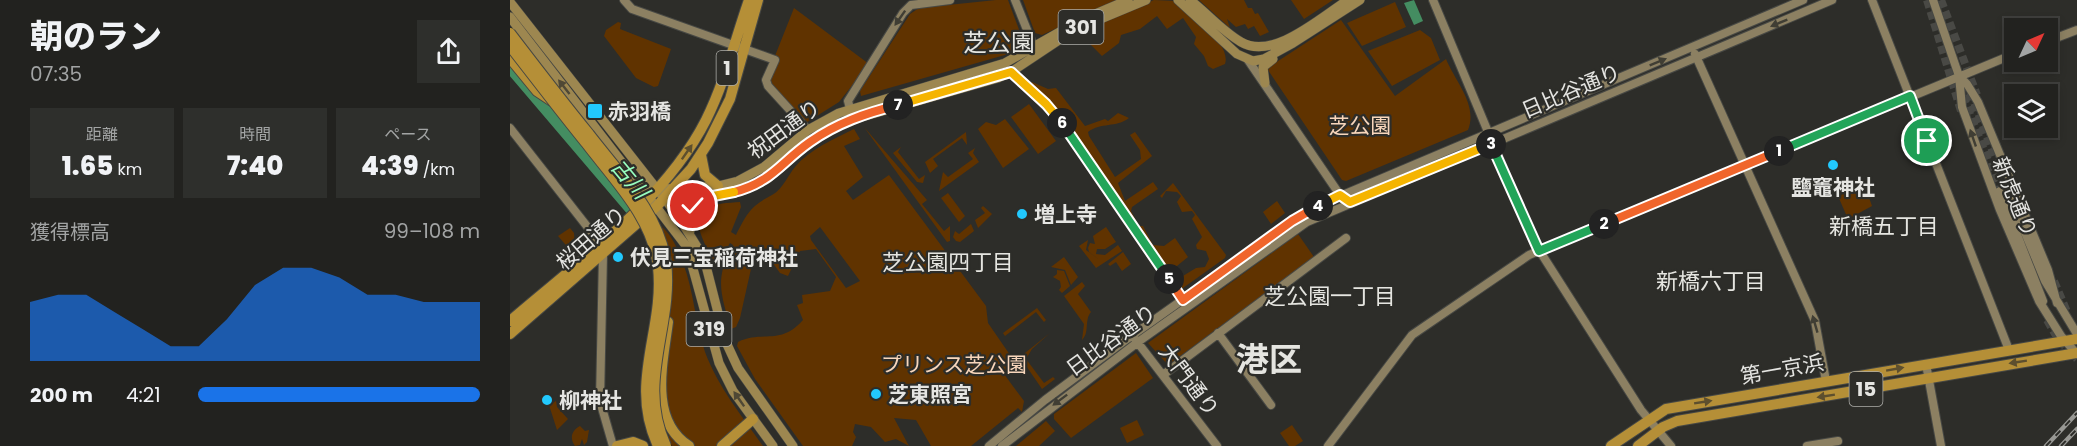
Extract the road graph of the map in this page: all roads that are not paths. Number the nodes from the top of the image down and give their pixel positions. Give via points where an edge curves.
1 (624, 0) edge
2 (748, 0) edge
3 (758, 0) edge
4 (950, 0) edge
5 (1015, 0) edge
6 (1128, 0) edge
7 (1146, 0) edge
8 (1178, 0) edge
9 (1190, 0) edge
10 (1348, 0) edge
11 (1360, 0) edge
12 (1433, 0) edge
13 (1803, 0) edge
14 (1833, 0) edge
15 (1872, 0) edge
16 (1933, 0) edge
17 (510, 2) edge
18 (1216, 23) junction
19 (512, 24) edge
20 (2077, 30) edge
21 (527, 33) junction
22 (2058, 37) edge
23 (1293, 43) junction
24 (1276, 45) junction
25 (510, 46) edge
26 (738, 48) junction
27 (1692, 48) junction
28 (1036, 51) junction
29 (510, 58) edge
30 (1696, 58) junction
31 (2004, 58) edge
32 (1248, 60) junction
33 (1011, 72) junction
34 (1959, 76) junction
35 (1265, 83) junction
36 (1910, 96) junction
37 (851, 113) junction
38 (510, 128) edge
39 (808, 130) junction
40 (1488, 133) junction
41 (608, 142) junction
42 (1492, 143) junction
43 (701, 155) junction
44 (1746, 165) junction
45 (718, 186) junction
46 (730, 188) junction
47 (674, 189) junction
48 (1340, 195) junction
49 (703, 198) junction
50 (653, 199) junction
51 (1350, 202) junction
52 (1336, 209) junction
53 (1346, 238) dead end
54 (697, 243) junction
55 (601, 249) junction
56 (1539, 251) junction
57 (667, 271) junction
58 (1183, 300) junction
59 (2057, 303) junction
60 (510, 321) edge
61 (2055, 326) junction
62 (1218, 333) junction
63 (510, 334) edge
64 (2077, 337) edge
65 (1135, 338) junction
66 (2064, 341) junction
67 (2009, 350) junction
68 (2077, 353) edge
69 (1926, 363) junction
70 (1163, 375) junction
71 (1928, 377) junction
72 (1826, 381) junction
73 (1271, 405) dead end
74 (768, 411) junction
75 (753, 419) junction
76 (1648, 419) junction
77 (1658, 431) junction
78 (1838, 441) dead end
79 (617, 444) edge
80 (724, 444) edge
81 (643, 446) edge
82 (658, 446) edge
83 (666, 446) edge
84 (688, 446) edge
85 (773, 446) edge
86 (793, 446) edge
87 (989, 446) edge
88 (1002, 446) edge
89 (1217, 446) edge
90 (1328, 446) edge
91 (1611, 446) edge
92 (1638, 446) edge
93 (1671, 446) edge
94 (1807, 446) edge
95 (1941, 446) edge

1 - 26 street via 632,9
2 - 26 highway, 桜田通り / 1
3 - 26 highway, 桜田通り / 1
4 -> 37 street via 907,8 848,101
5 - 28 street
6 - 28 main road, 祝田通り / 301 via 1079,21
7 - 28 main road, 祝田通り / 301 via 1074,30
8 - 32 main road
9 - 18 main road
10 - 24 main road
11 - 23 main road
12 - 40 street
13 - 27 street, 日比谷通り
14 -> 30 street, 日比谷通り
15 - 36 street
16 - 34 street, 新虎通り
17 - 21 main road, 319
18 - 24 main road via 1247,45
18 - 32 main road
19 - 21 main road, 319
19 - 57 highway, bridge via 646,210 659,236
20 - 22 street
21 - 41 main road, 319
23 - 32 main road via 1264,59
23 - 35 main road via 1263,67
24 - 32 main road
25 - 82 highway, bridge via 626,195 652,238 659,284 645,385 648,418
26 - 39 street via 775,60 766,80 768,86
26 - 43 highway, 桜田通り / 1 via 730,99
50 -> 26 highway, 桜田通り / 1 via 706,120
27 - 30 street
40 -> 27 street, 日比谷通り
28 - 33 main road, 祝田通り / 301
28 - 37 main road, 祝田通り / 301
29 - 41 highway, bridge via 537,91 562,107 585,134
30 - 42 street, 日比谷通り
30 - 44 street
31 - 34 street
32 - 35 street
33 - 37 main road, 祝田通り / 301
33 - 58 street via 1060,120
34 - 36 street
34 - 59 street, 新虎通り via 1978,102 2048,270
61 -> 34 street, 新虎通り via 2028,278 1983,167 1962,107
35 - 48 street
36 - 44 street
36 - 67 street
37 - 39 main road, 祝田通り / 301
37 - 46 main road, 祝田通り / 301 via 767,179
38 - 55 street
39 - 46 main road, 祝田通り / 301 via 764,167
40 - 42 street
40 - 48 street, 日比谷通り
41 - 50 main road, 319
42 - 51 street, 日比谷通り
42 - 56 street
43 - 45 highway via 705,176
43 - 47 highway, 桜田通り / 1
44 - 56 street
72 -> 44 street via 1815,321
45 - 46 main road, 祝田通り / 301
45 - 47 main road, 祝田通り / 301
46 - 49 main road, 祝田通り / 301
47 - 50 highway, 桜田通り / 1
48 - 51 street
48 - 52 street
48 - 58 street, 日比谷通り via 1292,221
49 - 50 main road, 祝田通り / 301
49 - 54 main road via 689,212 690,230
50 - 54 main road, 319
50 - 55 highway, 桜田通り / 1, bridge
75 -> 50 main road, 319 via 719,363 687,248
51 - 52 street, 日比谷通り
52 - 65 street, 日比谷通り via 1282,238
53 - 62 street
54 - 74 main road, 319 via 727,346
55 - 60 highway, 桜田通り / 1
55 - 63 highway, 桜田通り / 1
55 - 79 street via 600,401
56 - 76 street
56 - 90 street via 1412,335
57 - 83 highway, bridge via 653,384 657,421
57 - 84 highway, bridge via 669,311 662,397 669,425
58 - 65 street, 日比谷通り
59 - 61 street via 2003,190
59 - 64 street
61 - 66 street
62 - 70 street
62 - 73 street
64 - 66 highway, 第一京浜 / 15
65 - 70 street, 大門通り
65 - 87 street, 日比谷通り via 1045,400
65 -> 88 street, 日比谷通り
66 - 67 highway, 第一京浜 / 15
66 - 68 street
67 - 69 highway, 第一京浜 / 15
68 -> 71 highway, 第一京浜 / 15
69 - 71 street
72 -> 69 highway, 第一京浜 / 15
70 - 89 street, 大門通り
71 -> 77 highway, 第一京浜 / 15 via 1677,421
71 - 95 street
76 -> 72 highway, 第一京浜 / 15 via 1674,408
74 - 75 main road
74 - 86 main road, 319
75 - 80 highway
75 - 85 main road, 319
76 - 77 street
76 - 91 highway, 第一京浜 / 15
77 - 92 highway, 第一京浜 / 15
77 - 93 street
78 - 94 street
79 - 81 highway

